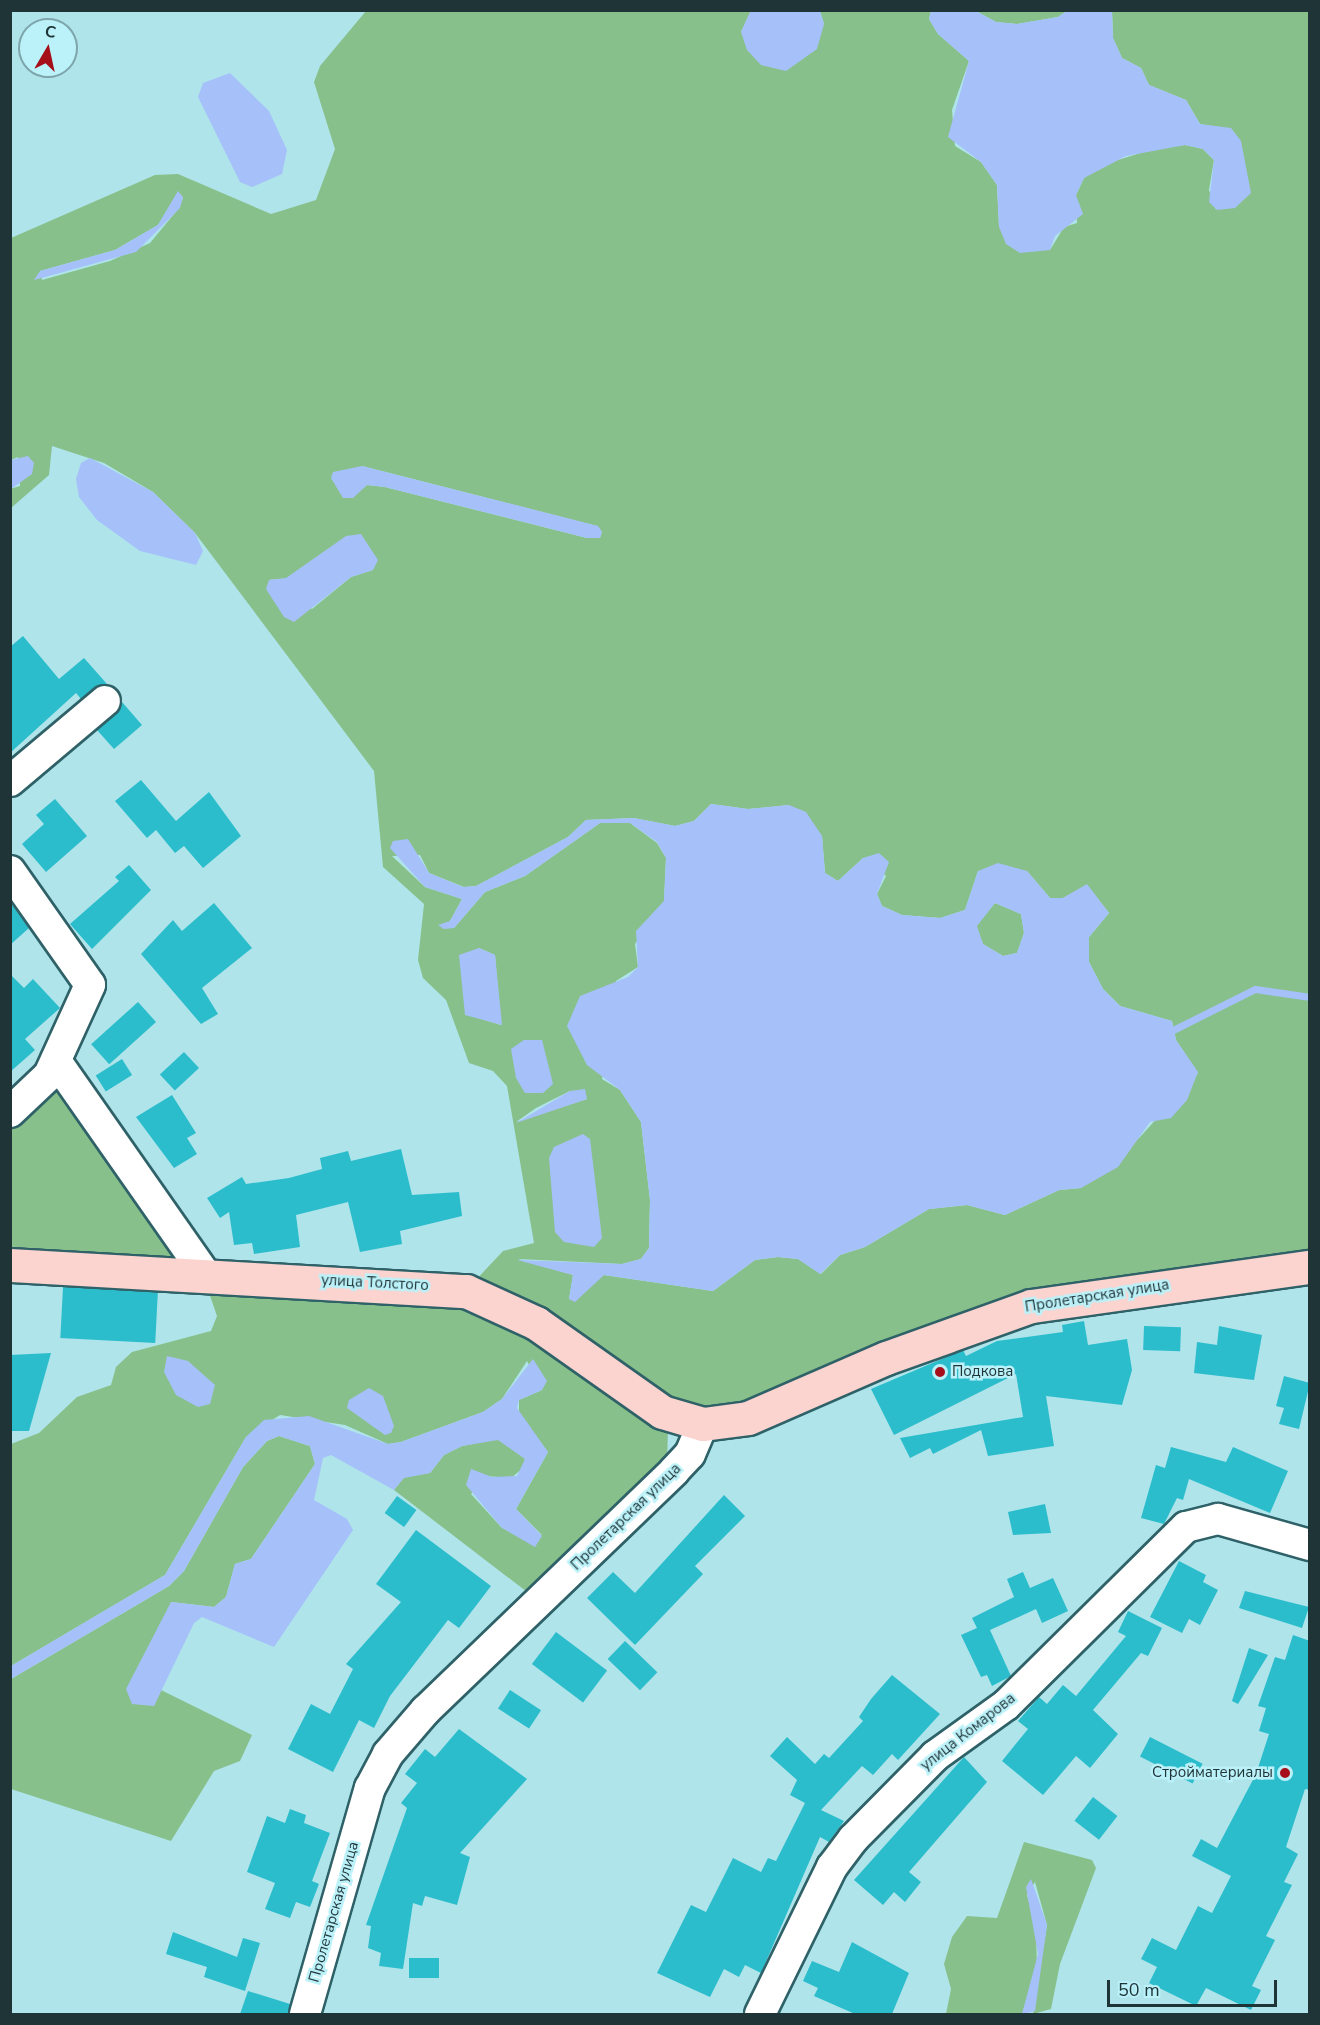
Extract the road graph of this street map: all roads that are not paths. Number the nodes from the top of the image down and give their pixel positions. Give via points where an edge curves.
1 (105, 701) dead end
2 (10, 781) edge
3 (10, 871) edge
4 (56, 1061) junction
5 (10, 1112) edge
6 (10, 1265) edge
7 (1310, 1267) edge
8 (205, 1274) junction
9 (702, 1424) junction
10 (1310, 1545) edge
11 (305, 2014) edge
12 (760, 2014) edge

1 - 2 street
3 - 4 street via 88,976 89,993
4 - 5 street
4 - 8 street
6 - 8 main road, улица Толстого
7 - 9 main road, Пролетарская улица via 1031,1306 886,1358 748,1418
8 - 9 main road, улица Толстого via 466,1291 536,1323 662,1412
9 - 11 street, Пролетарская улица via 690,1454 674,1471 425,1711 388,1754 370,1788
10 - 12 street, улица Комарова via 1218,1519 1186,1527 1006,1705 935,1756 865,1825 832,1867

